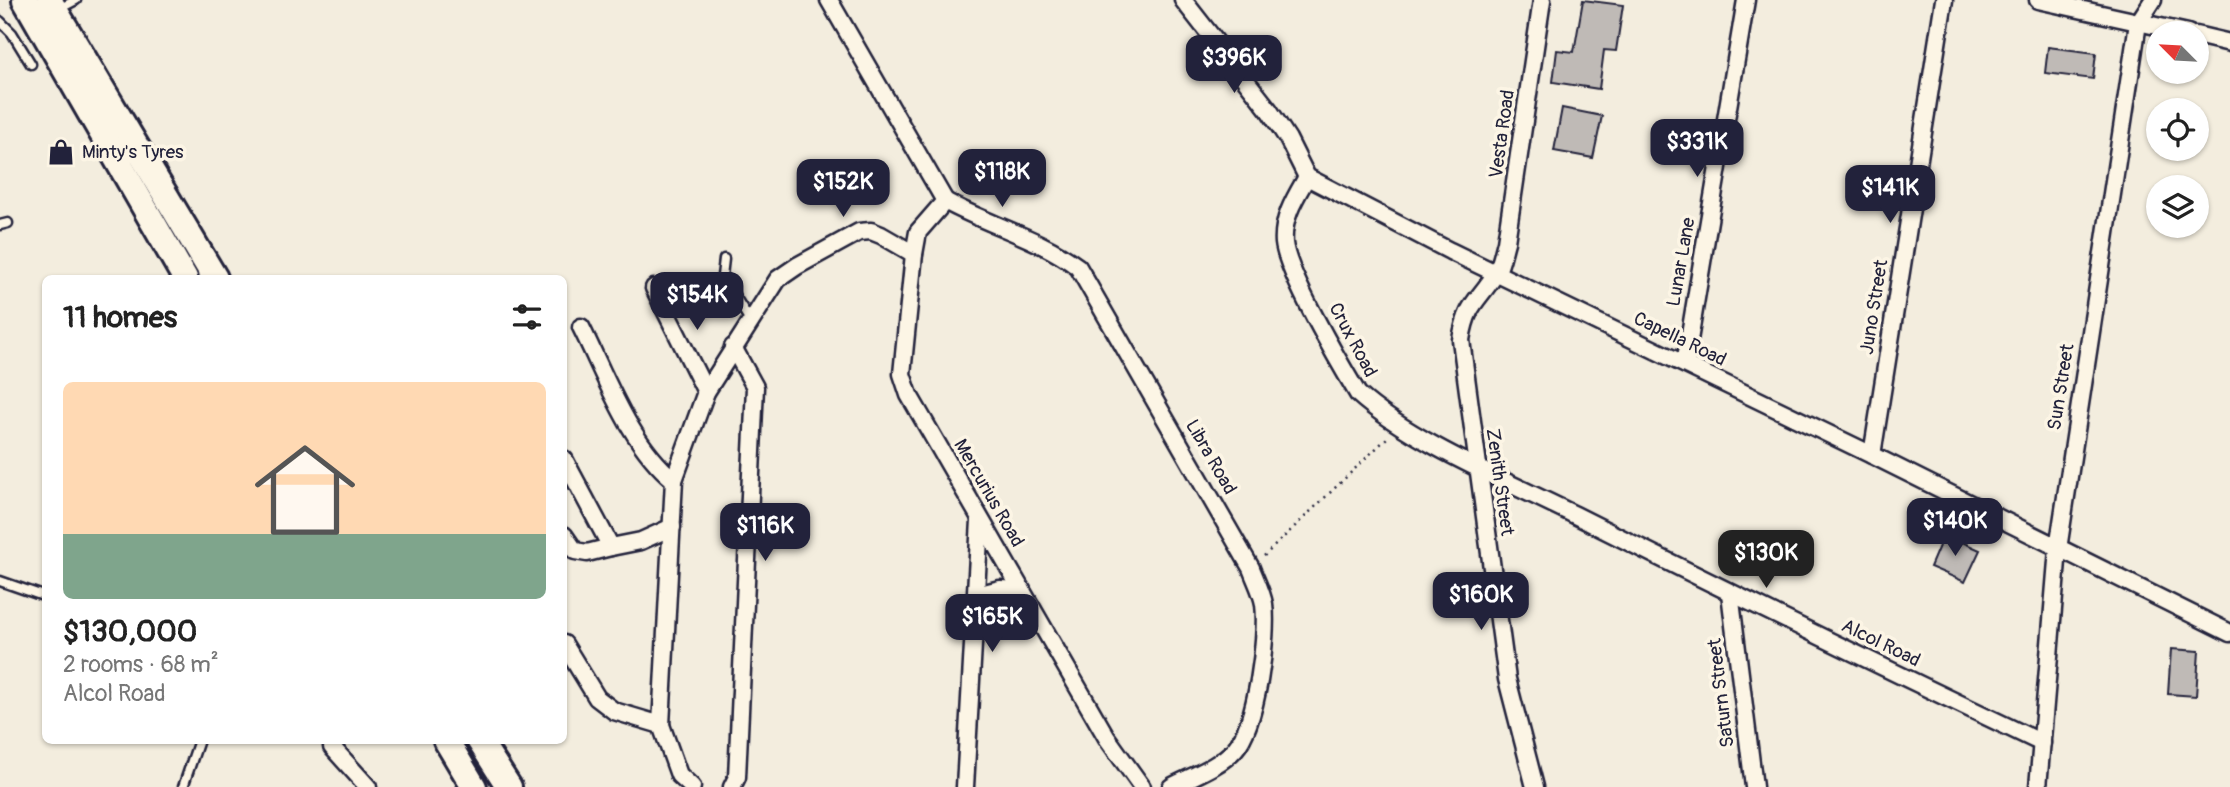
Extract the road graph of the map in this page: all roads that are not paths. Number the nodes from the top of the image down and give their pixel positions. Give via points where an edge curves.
1 (25, 0) edge
2 (829, 0) edge
3 (1183, 0) edge
4 (1542, 0) edge
5 (1746, 0) edge
6 (1944, 0) edge
7 (2038, 0) edge
8 (2153, 0) edge
9 (55, 9) edge
10 (0, 21) edge
11 (2138, 23) junction
12 (2146, 25) edge
13 (2209, 38) edge
14 (2230, 43) edge
15 (31, 64) dead end
16 (138, 172) junction
17 (1307, 177) junction
18 (945, 201) junction
19 (914, 254) junction
20 (724, 259) dead end
21 (1497, 272) junction
22 (184, 275) edge
23 (213, 275) edge
24 (654, 288) dead end
25 (751, 322) junction
26 (581, 327) dead end
27 (733, 347) junction
28 (1685, 364) junction
29 (706, 392) junction
30 (1872, 455) junction
31 (567, 465) edge
32 (1476, 466) junction
33 (674, 480) junction
34 (980, 519) junction
35 (672, 527) junction
36 (567, 539) edge
37 (611, 547) junction
38 (2058, 549) junction
39 (0, 581) edge
40 (1022, 590) junction
41 (1730, 593) junction
42 (977, 595) junction
43 (42, 596) edge
44 (2230, 634) edge
45 (567, 648) edge
46 (661, 725) junction
47 (2042, 743) junction
48 (198, 744) edge
49 (448, 744) edge
50 (482, 744) edge
51 (332, 747) dead end
52 (183, 787) edge
53 (369, 787) edge
54 (474, 787) edge
55 (509, 787) edge
56 (692, 787) edge
57 (732, 787) edge
58 (965, 787) edge
59 (1142, 787) edge
60 (1171, 787) edge
61 (1535, 787) edge
62 (1754, 787) edge
63 (2038, 787) edge

1 - 9 main road
2 - 18 street
3 - 17 street via 1269,110
4 - 21 street, Vesta Road via 1512,206
5 - 28 street, Lunar Lane
6 - 30 street, Juno Street
7 - 11 street
8 - 11 street, Sun Street
9 - 16 main road
10 - 15 lane
11 - 12 street
11 - 38 street, Sun Street
13 - 14 street
16 - 22 main road
16 - 23 main road
17 - 21 street, Capella Road
17 - 32 street, Crux Road via 1285,226 1287,260 1357,394 1400,425
18 - 19 street, Mercurius Road via 918,232
18 - 60 street, Libra Road via 1045,246 1078,267 1251,568 1264,603 1264,633 1248,729 1220,762
19 - 25 street via 881,235 859,232 778,279
19 - 34 street, Mercurius Road via 902,374 909,395
20 - 25 lane via 722,276
21 - 28 street, Capella Road
21 - 32 street, Zenith Street via 1474,300 1461,340
24 - 29 street
25 - 27 street
26 - 33 street via 641,443
27 - 29 street
27 - 57 street via 755,387 737,777
28 - 30 street, Capella Road
29 - 33 street
30 - 38 street, Capella Road
31 - 37 street
32 - 41 street, Alcol Road
32 - 61 street, Zenith Street via 1507,679
33 - 35 street
34 - 40 street, Mercurius Road
34 - 42 street
35 - 37 street via 641,541
35 - 46 street
36 - 37 street via 575,551
38 - 44 street, Capella Road
38 - 47 street, Sun Street
39 - 43 lane
40 - 42 street
40 - 59 street, Mercurius Road via 1107,738
41 - 47 street, Alcol Road
41 - 62 street, Saturn Street
42 - 58 street
45 - 46 street via 597,698 614,711
46 - 56 street via 679,775
47 - 63 street, Sun Street
48 - 52 lane
49 - 54 main road
50 - 55 main road
51 - 53 street

